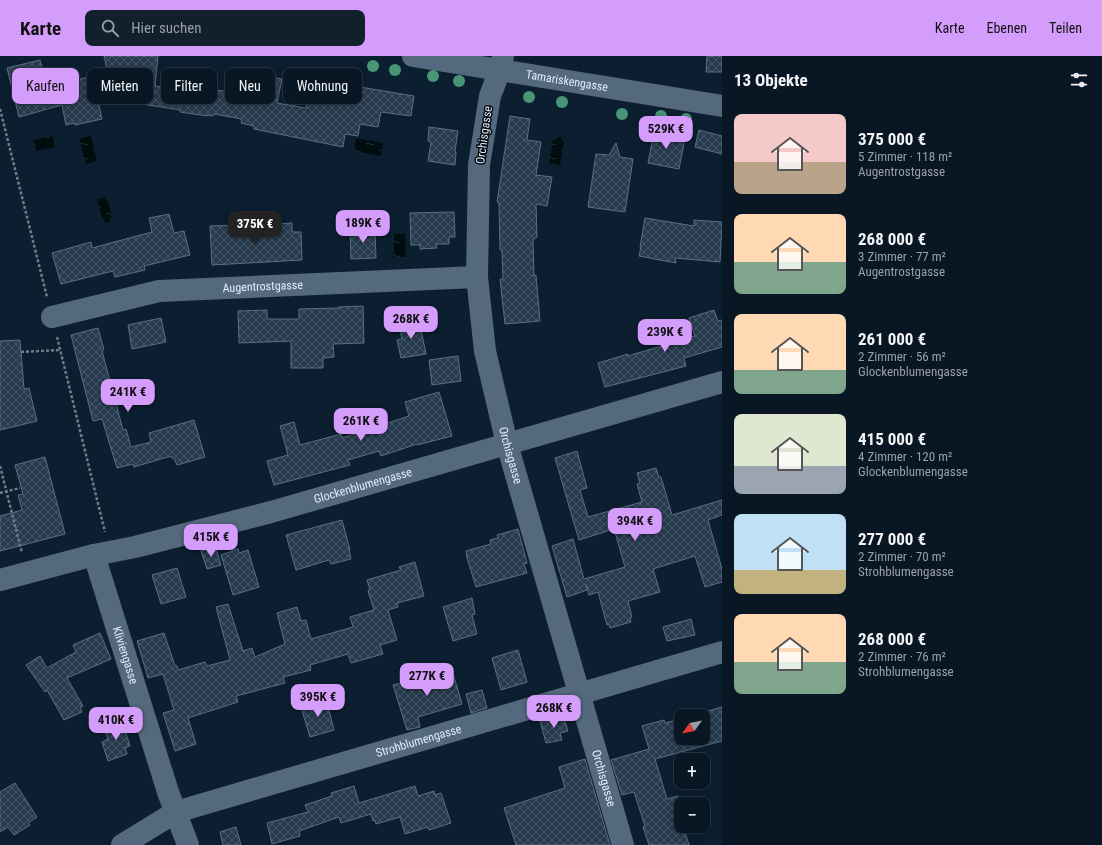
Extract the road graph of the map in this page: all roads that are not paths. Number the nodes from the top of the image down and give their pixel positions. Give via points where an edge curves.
1 (413, 56) edge
2 (502, 63) edge
3 (722, 106) edge
4 (477, 277) junction
5 (52, 317) dead end
6 (722, 382) edge
7 (507, 444) junction
8 (94, 556) junction
9 (0, 580) edge
10 (722, 652) edge
11 (580, 694) junction
12 (176, 812) junction
13 (122, 845) edge
14 (188, 845) edge
15 (623, 845) edge

1 - 2 street, Tamariskengasse
2 - 3 street, Tamariskengasse
2 - 4 street, Orchisgasse via 490,96 479,165
4 - 5 street, Augentrostgasse via 158,291
4 - 7 street, Orchisgasse via 484,351
6 - 7 street, Glockenblumengasse
7 - 8 street, Glockenblumengasse via 272,512
7 - 11 street, Orchisgasse
8 - 9 street, Glockenblumengasse
8 - 12 street, Kliviengasse
10 - 11 street, Strohblumengasse
11 - 12 street, Strohblumengasse
11 - 15 street, Orchisgasse
12 - 13 street, Strohblumengasse
12 - 14 street, Kliviengasse

